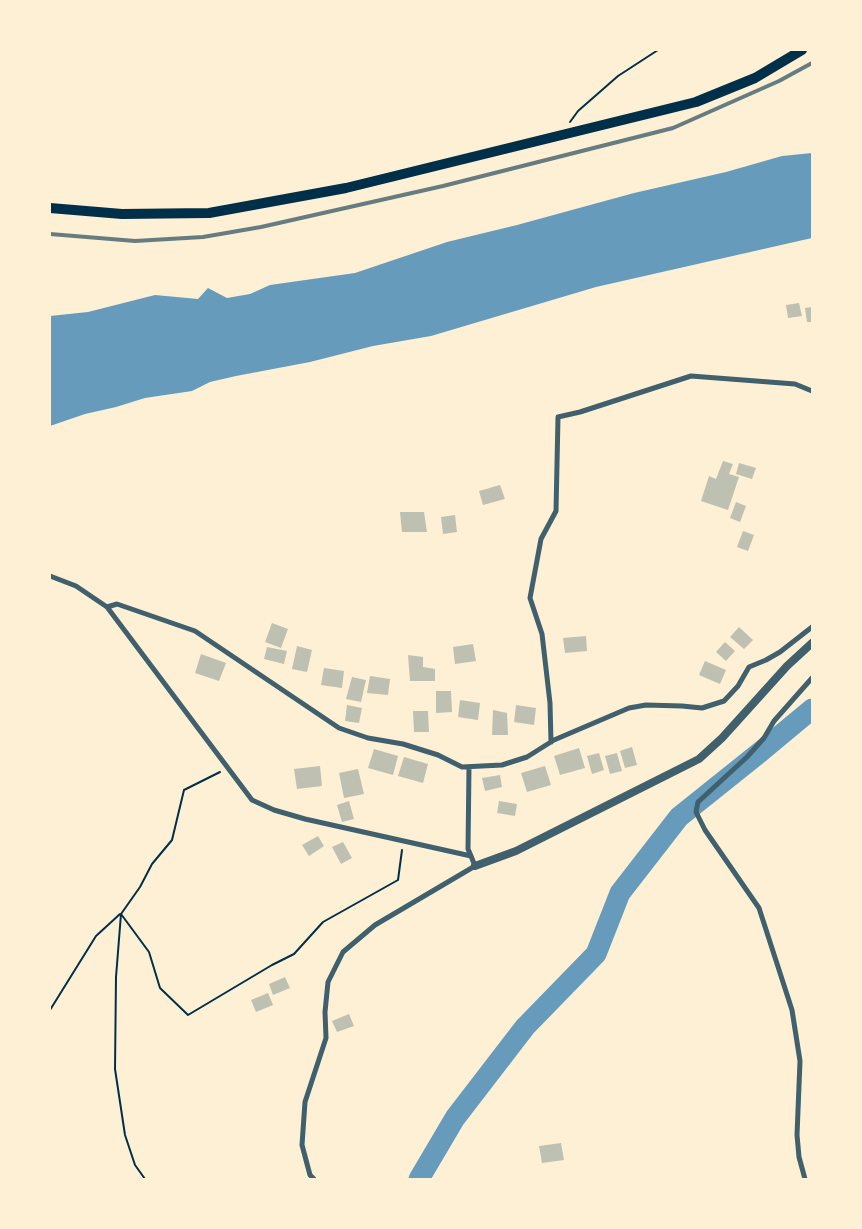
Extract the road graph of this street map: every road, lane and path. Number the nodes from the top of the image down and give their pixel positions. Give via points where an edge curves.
1 (658, 50) edge
2 (802, 50) edge
3 (561, 137) junction
4 (50, 208) edge
5 (812, 391) edge
6 (50, 576) edge
7 (106, 607) junction
8 (812, 627) edge
9 (812, 643) edge
10 (812, 678) edge
11 (551, 742) junction
12 (229, 767) junction
13 (469, 767) junction
14 (403, 841) junction
15 (471, 856) junction
16 (475, 866) junction
17 (121, 914) junction
18 (50, 1010) edge
19 (145, 1179) edge
20 (314, 1179) edge
21 (805, 1179) edge

1 - 3 path via 618,76 578,110
2 - 3 highway via 755,78 696,102
3 - 4 highway via 346,188 209,213 122,214
5 - 11 street via 795,384 691,376 558,418 556,511 541,539 530,598 542,634
6 - 7 street via 76,586
7 - 12 street
7 - 13 street via 116,604 195,631 339,728 368,738 403,744
8 - 11 street via 780,652 749,667 724,701 702,708 646,705 629,708
9 - 16 street via 699,759 516,851
10 - 21 street via 774,721 753,751 698,802 696,812 759,908 792,1010 800,1061 797,1135
11 - 13 street via 527,757 502,765
12 - 14 street via 252,800 274,810
12 - 17 path via 184,790 172,840 152,864
13 - 15 street via 468,848
14 - 15 street
14 - 17 path via 398,880 323,922 294,954 188,1015 160,988 149,952
15 - 16 street
16 - 20 street via 376,925 343,952 328,982 326,1038 305,1102 302,1145
17 - 18 path via 96,936
17 - 19 path via 116,977 115,1069 124,1135 135,1165

